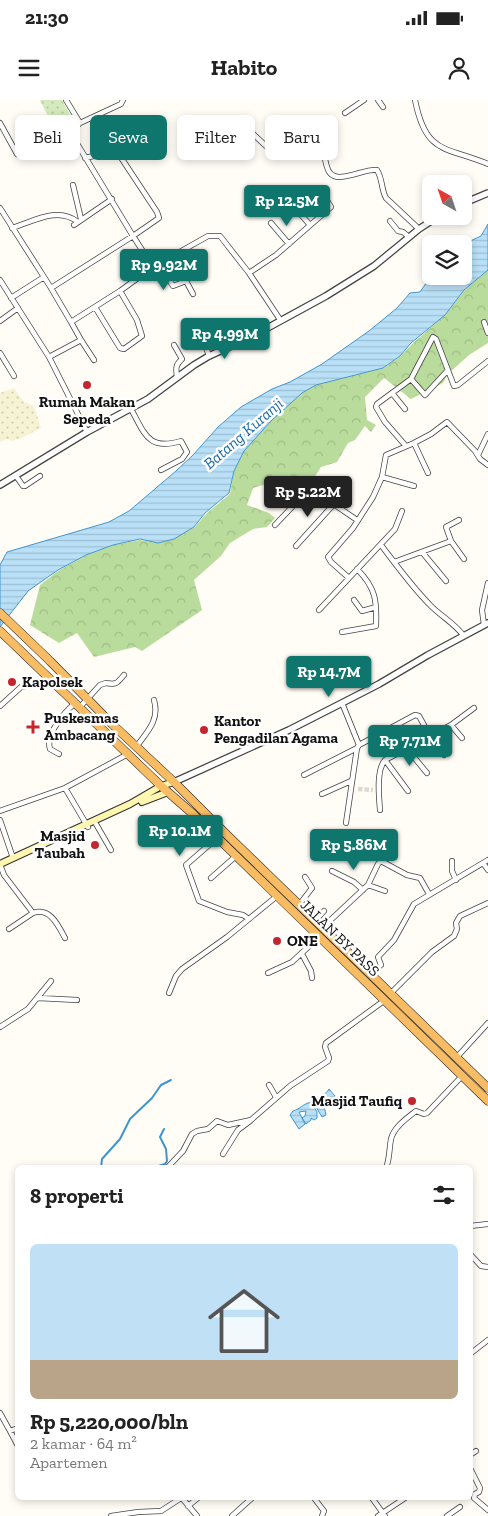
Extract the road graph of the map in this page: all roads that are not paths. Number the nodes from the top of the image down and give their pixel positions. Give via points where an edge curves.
1 (66, 100) edge
2 (123, 100) edge
3 (364, 100) edge
4 (378, 100) edge
5 (415, 100) edge
6 (382, 107) dead end
7 (345, 113) dead end
8 (75, 115) edge
9 (0, 123) edge
10 (80, 123) edge
11 (255, 136) edge
12 (80, 149) edge
13 (15, 150) edge
14 (90, 157) edge
15 (85, 158) junction
16 (123, 160) edge
17 (488, 164) edge
18 (73, 185) dead end
19 (488, 192) edge
20 (322, 194) dead end
21 (112, 198) junction
22 (472, 199) edge
23 (0, 208) edge
24 (296, 209) dead end
25 (390, 221) dead end
26 (78, 222) junction
27 (271, 223) dead end
28 (425, 225) edge
29 (310, 226) junction
30 (12, 228) junction
31 (419, 229) junction
32 (134, 236) junction
33 (409, 237) junction
34 (289, 244) junction
35 (159, 264) junction
36 (153, 267) junction
37 (249, 273) junction
38 (44, 277) junction
39 (0, 280) edge
40 (51, 288) junction
41 (120, 291) junction
42 (193, 294) dead end
43 (11, 298) junction
44 (95, 307) junction
45 (18, 308) junction
46 (0, 320) edge
47 (281, 321) junction
48 (71, 322) junction
49 (484, 322) dead end
50 (488, 332) edge
51 (201, 334) dead end
52 (81, 340) junction
53 (174, 345) dead end
54 (1, 356) edge
55 (208, 356) junction
56 (50, 357) junction
57 (94, 360) dead end
58 (488, 361) edge
59 (448, 370) junction
60 (14, 376) dead end
61 (177, 377) junction
62 (411, 379) junction
63 (392, 393) junction
64 (131, 409) junction
65 (405, 409) dead end
66 (88, 432) junction
67 (488, 434) edge
68 (414, 442) junction
69 (405, 445) junction
70 (478, 455) junction
71 (488, 465) edge
72 (161, 470) dead end
73 (428, 473) dead end
74 (16, 476) junction
75 (40, 476) dead end
76 (382, 477) junction
77 (0, 486) edge
78 (414, 486) dead end
79 (334, 504) junction
80 (402, 511) dead end
81 (357, 520) junction
82 (459, 520) dead end
83 (275, 525) dead end
84 (451, 541) junction
85 (380, 545) junction
86 (296, 546) dead end
87 (422, 552) junction
88 (464, 559) dead end
89 (394, 562) junction
90 (357, 569) junction
91 (349, 578) junction
92 (446, 580) dead end
93 (488, 583) edge
94 (354, 600) dead end
95 (376, 607) junction
96 (319, 610) dead end
97 (0, 613) edge
98 (486, 624) edge
99 (0, 630) edge
100 (342, 632) dead end
101 (463, 635) junction
102 (44, 674) junction
103 (124, 675) dead end
104 (87, 699) junction
105 (154, 700) dead end
106 (342, 703) junction
107 (78, 705) junction
108 (0, 706) edge
109 (474, 708) dead end
110 (451, 725) junction
111 (430, 736) junction
112 (462, 738) dead end
113 (358, 747) junction
114 (136, 748) junction
115 (408, 750) junction
116 (59, 754) dead end
117 (128, 754) junction
118 (444, 755) dead end
119 (385, 760) junction
120 (427, 773) dead end
121 (304, 775) dead end
122 (174, 782) junction
123 (351, 783) junction
124 (161, 786) junction
125 (65, 788) junction
126 (358, 789) tunnel mouth
127 (408, 791) dead end
128 (168, 792) junction
129 (322, 794) dead end
130 (380, 810) dead end
131 (0, 811) edge
132 (0, 820) edge
133 (346, 823) dead end
134 (96, 824) junction
135 (88, 826) junction
136 (217, 838) junction
137 (112, 850) dead end
138 (236, 856) junction
139 (13, 858) junction
140 (488, 860) edge
141 (452, 861) dead end
142 (483, 863) junction
143 (0, 866) edge
144 (488, 870) edge
145 (332, 871) dead end
146 (305, 877) dead end
147 (211, 878) dead end
148 (456, 880) junction
149 (368, 885) junction
150 (363, 890) junction
151 (385, 891) dead end
152 (286, 892) junction
153 (429, 894) junction
154 (279, 898) junction
155 (488, 903) edge
156 (299, 905) junction
157 (324, 911) dead end
158 (33, 913) junction
159 (249, 919) junction
160 (315, 920) junction
161 (322, 928) junction
162 (10, 929) dead end
163 (319, 937) junction
164 (65, 938) dead end
165 (302, 954) junction
166 (268, 973) dead end
167 (370, 974) junction
168 (312, 978) dead end
169 (51, 981) dead end
170 (169, 993) dead end
171 (388, 997) junction
172 (38, 998) junction
173 (76, 1000) dead end
174 (406, 1008) junction
175 (399, 1015) junction
176 (488, 1023) edge
177 (0, 1027) edge
178 (457, 1057) junction
179 (462, 1076) junction
180 (269, 1085) dead end
181 (488, 1088) edge
182 (276, 1097) junction
183 (488, 1101) edge
184 (251, 1120) junction
185 (223, 1154) dead end
186 (170, 1165) edge
187 (387, 1165) edge
188 (488, 1224) edge
189 (473, 1226) edge
190 (473, 1257) edge
191 (488, 1267) edge
192 (488, 1340) edge
193 (473, 1352) edge
194 (0, 1413) edge
195 (15, 1429) edge
196 (10, 1431) junction
197 (15, 1440) edge
198 (476, 1451) dead end
199 (473, 1453) edge
200 (473, 1474) edge
201 (179, 1500) edge
202 (184, 1500) edge
203 (196, 1500) edge
204 (250, 1500) edge
205 (316, 1500) edge
206 (374, 1500) edge
207 (402, 1500) edge
208 (188, 1506) junction
209 (460, 1507) dead end
210 (488, 1510) edge
211 (384, 1514) edge
212 (111, 1516) edge
213 (196, 1516) edge
214 (232, 1516) edge
215 (322, 1516) edge
216 (378, 1516) edge
217 (447, 1516) edge

1 - 8 street
2 - 10 street via 121,104
3 - 7 street
4 - 6 street
5 - 17 street via 419,120 435,144
9 - 13 street
11 - 31 street via 266,146 284,150 293,145 307,155 322,150 329,173 334,175 377,170 386,198
12 - 15 street
14 - 15 street
15 - 21 street
16 - 32 street via 159,218
18 - 26 street
19 - 22 street
20 - 29 street via 331,206
21 - 26 street
21 - 32 street
23 - 30 street
24 - 29 street
25 - 33 street
26 - 30 street via 61,214
27 - 34 street
28 - 31 street
29 - 34 street
30 - 38 street
31 - 33 street
32 - 36 street
32 - 40 street
33 - 47 street via 353,280
34 - 37 street
35 - 36 street
35 - 37 street via 215,235 220,236
35 - 42 street via 172,286 186,282
36 - 41 street
37 - 47 street
38 - 40 street
38 - 43 street
39 - 43 street
40 - 48 street
41 - 44 street
41 - 44 street via 142,336 124,349 120,348
43 - 45 street
44 - 48 street
45 - 46 street
45 - 56 street
47 - 55 street
48 - 52 street
49 - 50 street
51 - 55 street
52 - 56 street
52 - 57 street
53 - 61 street via 182,359 177,363
54 - 60 street
55 - 61 street
56 - 66 street
58 - 59 street via 454,386
59 - 62 street via 425,395
59 - 62 street via 433,337
61 - 64 street
62 - 63 street
63 - 65 street
63 - 69 street via 377,404 376,410
64 - 66 street
64 - 72 street via 148,439 160,444 181,441 187,452 182,459
66 - 74 street
67 - 70 street
68 - 69 street
68 - 70 street via 447,422
68 - 73 street
69 - 76 street via 386,456
70 - 71 street
74 - 75 street via 22,486
74 - 77 street
76 - 78 street
76 - 81 street
79 - 81 street
79 - 83 street via 309,488
79 - 86 street
80 - 85 street via 396,529
81 - 91 street via 328,557
82 - 84 street via 446,527
84 - 87 street
84 - 88 street
85 - 89 street
85 - 90 street
87 - 89 street
87 - 92 street
89 - 101 street via 422,598
90 - 91 street
90 - 95 street via 374,590
91 - 96 street
93 - 98 street via 482,610
94 - 95 street via 362,611
95 - 100 street via 376,627
97 - 104 highway
98 - 101 street
99 - 102 highway, JALAN BY PASS
101 - 106 street
102 - 107 highway, JALAN BY PASS
102 - 108 street via 40,683 22,687
103 - 104 street via 114,685 106,683 100,686
104 - 107 street
104 - 114 highway
105 - 114 street via 156,714
106 - 113 street
106 - 122 street
107 - 116 street via 63,715 50,739 50,748
107 - 117 highway, JALAN BY PASS
109 - 110 street
110 - 111 street
110 - 112 street
111 - 113 street via 419,716 415,715
111 - 115 street
111 - 118 street
113 - 121 street
113 - 123 street
114 - 122 highway
115 - 119 street
115 - 120 street
117 - 124 highway, JALAN BY PASS
117 - 125 street
119 - 127 street
119 - 130 street via 376,790
122 - 124 main road
122 - 152 highway
123 - 126 street
123 - 129 street
123 - 133 street
124 - 128 highway, JALAN BY PASS
124 - 135 main road
125 - 131 street
125 - 135 street
128 - 134 main road
128 - 136 highway, JALAN BY PASS
132 - 139 street
134 - 135 main road
134 - 137 street
135 - 139 main road
135 - 143 main road
136 - 138 highway, JALAN BY PASS
136 - 159 street via 186,865 194,892 199,901
138 - 147 street
138 - 154 highway, JALAN BY PASS
139 - 143 main road
140 - 142 street
141 - 148 street
142 - 144 street
142 - 148 street
143 - 158 street
145 - 150 street
146 - 156 street via 312,888
148 - 153 street
149 - 150 street
149 - 151 street
149 - 153 street via 378,862 383,861 407,875 420,878
150 - 161 street
152 - 154 highway
152 - 156 highway
153 - 167 street via 412,907 394,940 378,956 381,965
154 - 159 street
154 - 163 highway, JALAN BY PASS
155 - 171 street via 460,916 454,936 432,952
156 - 160 highway
157 - 160 street
158 - 162 street
158 - 164 street via 40,911 50,915
159 - 170 street via 182,969
160 - 161 highway
161 - 167 highway
163 - 165 street
163 - 171 highway, JALAN BY PASS
165 - 166 street via 288,965
165 - 168 street
167 - 171 highway
169 - 172 street
171 - 174 highway
171 - 175 highway, JALAN BY PASS
171 - 182 street via 326,1043 328,1061
172 - 173 street
172 - 177 street via 24,1013
174 - 175 highway
174 - 178 highway
175 - 179 highway, JALAN BY PASS
176 - 178 street
178 - 181 highway
179 - 183 highway, JALAN BY PASS
179 - 187 street via 427,1112 416,1111 397,1127 391,1138
180 - 182 street
182 - 184 street
184 - 185 street via 238,1130
184 - 186 street via 228,1125 217,1121 208,1130 194,1132
188 - 189 street
190 - 191 street via 481,1266
192 - 193 street
194 - 196 street
195 - 196 street
196 - 197 street
198 - 199 street
200 - 210 street via 480,1488 474,1498
201 - 212 street via 161,1511
202 - 208 street
203 - 208 street
204 - 214 street
205 - 215 street via 324,1511
206 - 211 street
207 - 211 street
208 - 213 street
209 - 217 street
211 - 216 street

